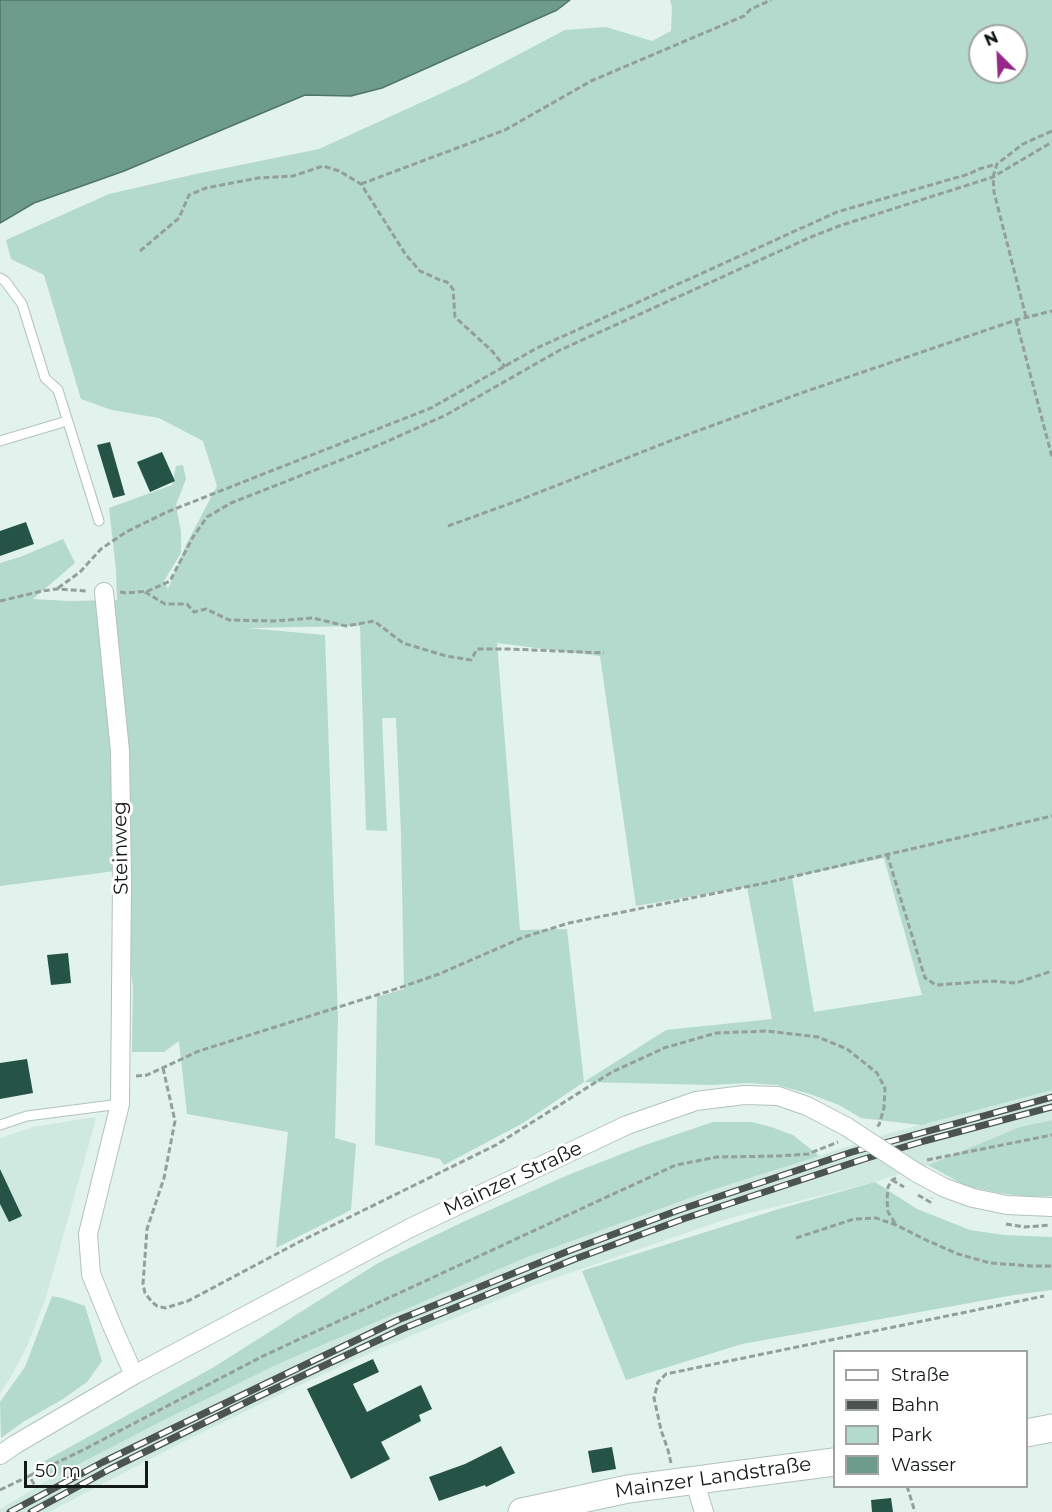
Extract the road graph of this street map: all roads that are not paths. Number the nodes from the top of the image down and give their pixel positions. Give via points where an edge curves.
1 (0, 278) edge
2 (67, 421) junction
3 (0, 441) edge
4 (99, 521) dead end
5 (104, 592) road end
6 (120, 1104) junction
7 (0, 1125) edge
8 (1052, 1207) edge
9 (134, 1375) junction
10 (1052, 1428) edge
11 (1028, 1433) edge
12 (0, 1455) edge
13 (833, 1461) edge
14 (684, 1481) junction
15 (522, 1512) edge
16 (704, 1512) edge

1 - 2 lane via 22,304 45,378 58,390
2 - 3 lane
2 - 4 lane
5 - 6 street, Steinweg via 120,751
6 - 7 lane via 27,1116
6 - 9 street, Steinweg via 88,1234 91,1274
8 - 9 street, Mainzer Straße, bridge via 1007,1205 945,1188 843,1134 807,1106 778,1096 744,1095 696,1101 627,1125 410,1228
9 - 12 street, Mainzer Straße
10 - 11 main road
13 - 14 main road, Mainzer Landstraße
14 - 15 main road, Mainzer Landstraße
14 - 16 street

